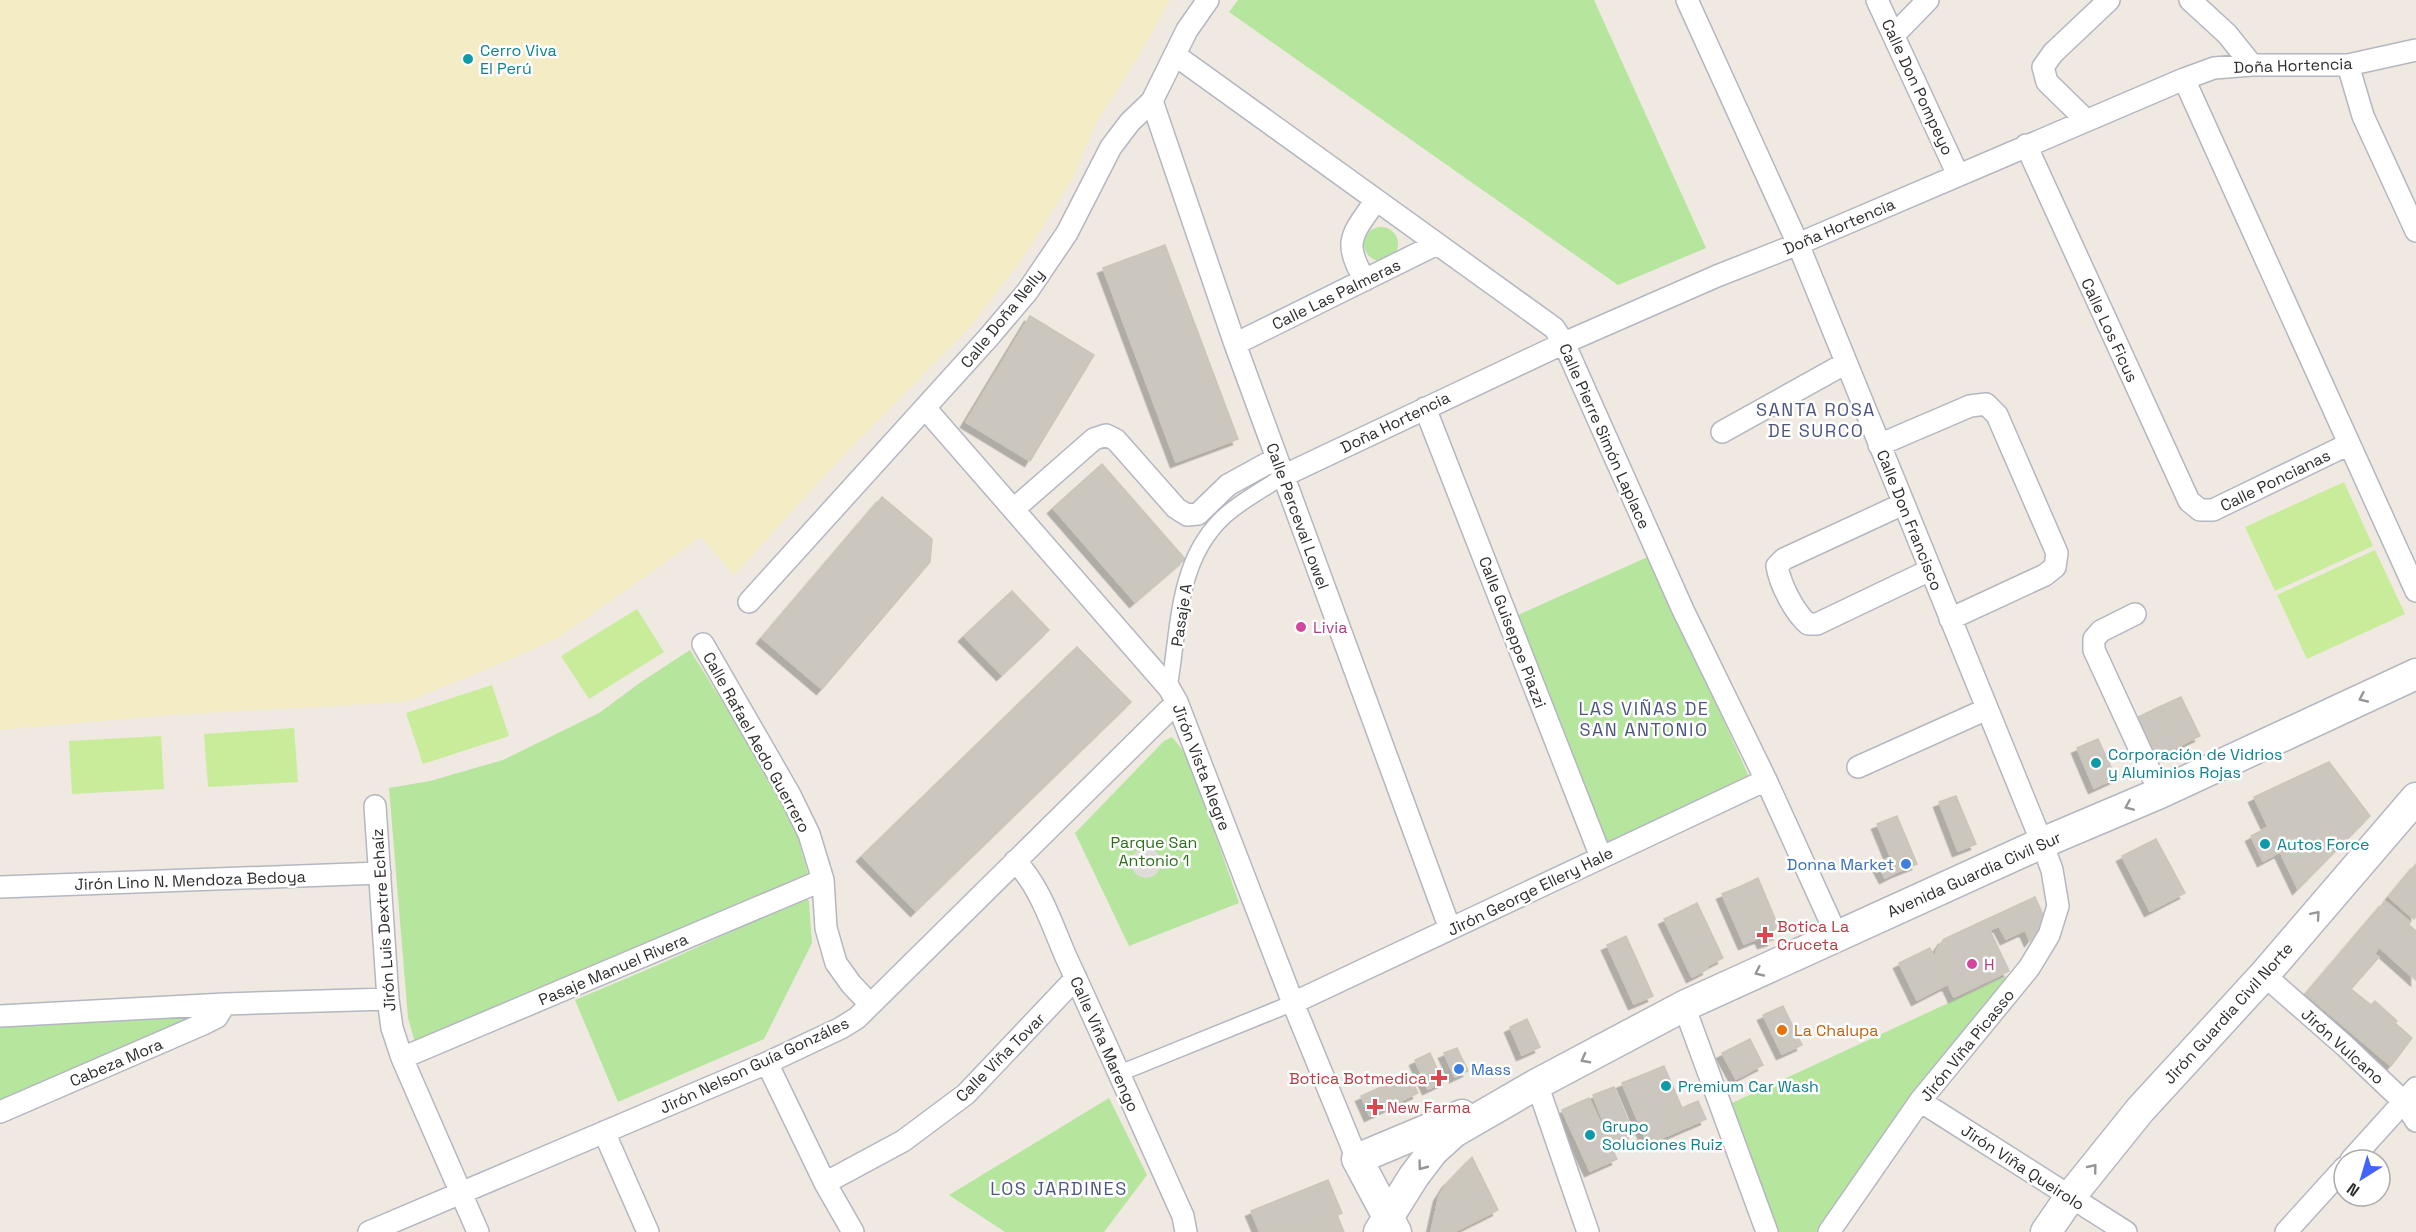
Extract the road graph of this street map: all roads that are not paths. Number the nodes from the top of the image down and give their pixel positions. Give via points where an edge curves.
1 (1208, 0) edge
2 (1687, 0) edge
3 (1877, 0) edge
4 (1928, 0) edge
5 (2109, 0) edge
6 (2190, 0) edge
7 (1894, 35) junction
8 (2416, 50) edge
9 (1175, 55) junction
10 (2348, 64) junction
11 (2252, 65) junction
12 (2184, 79) junction
13 (1152, 101) junction
14 (2086, 120) junction
15 (2026, 145) junction
16 (1958, 175) junction
17 (1376, 200) junction
18 (2416, 231) edge
19 (1437, 244) junction
20 (1798, 244) junction
21 (1365, 280) junction
22 (1564, 343) junction
23 (1235, 344) junction
24 (1846, 363) junction
25 (925, 408) junction
26 (1425, 408) junction
27 (1722, 432) dead end
28 (2349, 444) junction
29 (1880, 445) junction
30 (1280, 467) junction
31 (1903, 504) junction
32 (1014, 509) junction
33 (2200, 510) joint
34 (1930, 570) junction
35 (2416, 591) edge
36 (749, 602) dead end
37 (2135, 614) dead end
38 (1950, 619) junction
39 (703, 644) dead end
40 (2416, 674) edge
41 (1173, 695) junction
42 (1987, 709) junction
43 (1858, 767) dead end
44 (1766, 780) junction
45 (2160, 793) junction
46 (2416, 798) edge
47 (375, 806) dead end
48 (2042, 843) junction
49 (1601, 857) junction
50 (1015, 861) junction
51 (380, 873) junction
52 (823, 880) junction
53 (0, 887) edge
54 (1450, 929) junction
55 (1838, 936) junction
56 (2264, 975) junction
57 (1076, 978) junction
58 (388, 999) junction
59 (1293, 1003) junction
60 (225, 1004) junction
61 (870, 1004) junction
62 (1684, 1006) junction
63 (0, 1016) edge
64 (402, 1058) junction
65 (767, 1063) junction
66 (1118, 1074) junction
67 (1537, 1084) junction
68 (2410, 1095) edge
69 (1920, 1101) junction
70 (0, 1112) edge
71 (2416, 1121) edge
72 (604, 1132) junction
73 (2362, 1148) edge
74 (1357, 1159) junction
75 (2332, 1181) edge
76 (825, 1183) junction
77 (461, 1193) junction
78 (2070, 1197) junction
79 (1388, 1227) edge
80 (369, 1232) edge
81 (478, 1232) edge
82 (648, 1232) edge
83 (853, 1232) edge
84 (1186, 1232) edge
85 (1588, 1232) edge
86 (1767, 1232) edge
87 (1828, 1232) edge
88 (2046, 1232) edge
89 (2126, 1232) edge
90 (2286, 1232) edge

1 - 9 street, Calle Doña Nelly
2 - 20 street, Calle Don Francisco
3 - 7 street, Calle Don Pompeyo
4 - 7 street
5 - 14 street via 2043,67 2048,82
6 - 11 street via 2227,34
7 - 16 street, Calle Don Pompeyo
8 - 10 street, Doña Hortencia
9 - 13 street, Calle Doña Nelly
9 - 17 street, Calle Pierre Simón Laplace
10 - 11 street, Doña Hortencia
10 - 18 street via 2363,116
11 - 12 street, Doña Hortencia via 2214,69
12 - 14 street, Doña Hortencia
12 - 28 street
13 - 23 street, Calle Perceval Lowel
13 - 25 street, Calle Doña Nelly via 1111,147 1067,233 1027,292
14 - 15 street, Doña Hortencia
15 - 16 street, Doña Hortencia
15 - 33 street, Calle Los Ficus via 2189,501
16 - 20 street, Doña Hortencia
17 - 19 street, Calle Pierre Simón Laplace
17 - 21 street via 1353,233 1353,262
19 - 21 street, Calle Las Palmeras
19 - 22 street, Calle Pierre Simón Laplace via 1554,328
20 - 22 street, Doña Hortencia
20 - 24 street, Calle Don Francisco
21 - 23 street, Calle Las Palmeras
22 - 26 street, Doña Hortencia
22 - 44 street, Calle Pierre Simón Laplace via 1683,610
23 - 30 street, Calle Perceval Lowel
24 - 27 street
24 - 29 street, Calle Don Francisco
25 - 32 street, Jirón Vista Alegre
25 - 36 street, Calle Doña Nelly
26 - 30 street, Doña Hortencia
26 - 49 street, Calle Guiseppe Piazzi
28 - 33 street, Calle Poncianas via 2213,510
28 - 35 street
29 - 31 street, Calle Don Francisco
29 - 38 street via 1970,406 1986,404 1997,415 2057,553 2055,567 2045,575
30 - 32 street, Doña Hortencia via 1228,485 1198,514 1187,515 1176,508 1116,440 1106,435 1094,439
30 - 41 street, Pasaje A via 1231,510 1199,549 1179,606
30 - 54 street, Calle Perceval Lowel
31 - 34 street, Calle Don Francisco
31 - 34 street via 1784,559 1778,566 1779,574 1800,617 1808,624 1817,624
32 - 41 street, Jirón Vista Alegre
34 - 38 street, Calle Don Francisco
37 - 45 street via 2101,631 2094,639 2094,650
38 - 42 street, Calle Don Francisco
39 - 52 street, Calle Rafael Aedo Guerrero via 790,795 809,834
40 -> 45 main road, Avenida Guardia Civil Sur
41 - 50 street, Jirón Nelson Guía Gonzáles
41 - 59 street, Jirón Vista Alegre
42 - 43 street
42 - 48 street, Calle Don Francisco
44 - 49 street, Jirón George Ellery Hale
44 - 55 street, Calle Pierre Simón Laplace
45 -> 48 main road, Avenida Guardia Civil Sur
56 -> 46 main road, Jirón Guardia Civil Norte
47 - 51 street, Jirón Luis Dextre Echaíz
48 - 55 main road, Avenida Guardia Civil Sur
48 - 69 street, Jirón Viña Picasso via 2052,870 2058,906 2049,935 2029,969
49 - 54 street, Jirón George Ellery Hale
50 - 57 street, Calle Viña Marengo via 1034,887
50 - 61 street, Jirón Nelson Guía Gonzáles
51 - 53 street, Jirón Lino N. Mendoza Bedoya
51 - 58 street, Jirón Luis Dextre Echaíz
52 - 61 street, Calle Rafael Aedo Guerrero via 826,928 836,963
52 - 64 street, Pasaje Manuel Rivera
54 - 59 street, Jirón George Ellery Hale
55 -> 62 main road, Avenida Guardia Civil Sur
56 - 68 street, Jirón Vulcano via 2345,1046
78 -> 56 main road, Jirón Guardia Civil Norte via 2140,1110
57 - 66 street, Calle Viña Marengo
57 - 76 street, Calle Viña Tovar via 966,1094 903,1141
58 - 60 street
58 - 64 street, Jirón Luis Dextre Echaíz
59 - 66 street
59 - 74 street, Jirón Vista Alegre
60 - 63 street
60 - 70 street, Cabeza Mora via 217,1017 203,1024
61 - 65 street, Jirón Nelson Guía Gonzáles via 841,1028
62 -> 67 main road, Avenida Guardia Civil Sur
62 - 86 street
64 - 77 street, Jirón Luis Dextre Echaíz
65 - 72 street, Jirón Nelson Guía Gonzáles
65 - 76 street
66 - 84 street, Calle Viña Marengo via 1183,1216
67 - 74 main road, Avenida Guardia Civil Sur
67 -> 79 main road, Avenida Guardia Civil Sur via 1454,1132 1433,1151 1414,1176
67 - 85 street
68 - 71 street, Jirón Vulcano
68 - 73 street
69 - 78 street, Jirón Viña Queirolo
69 - 87 street, Jirón Viña Picasso
72 - 77 street, Jirón Nelson Guía Gonzáles
72 - 82 street
74 - 79 main road, Avenida Guardia Civil Sur
75 - 90 street
76 - 83 street
77 - 80 street, Jirón Nelson Guía Gonzáles
77 - 81 street, Jirón Luis Dextre Echaíz
78 - 88 main road, Jirón Guardia Civil Norte
78 - 89 street, Jirón Viña Queirolo

